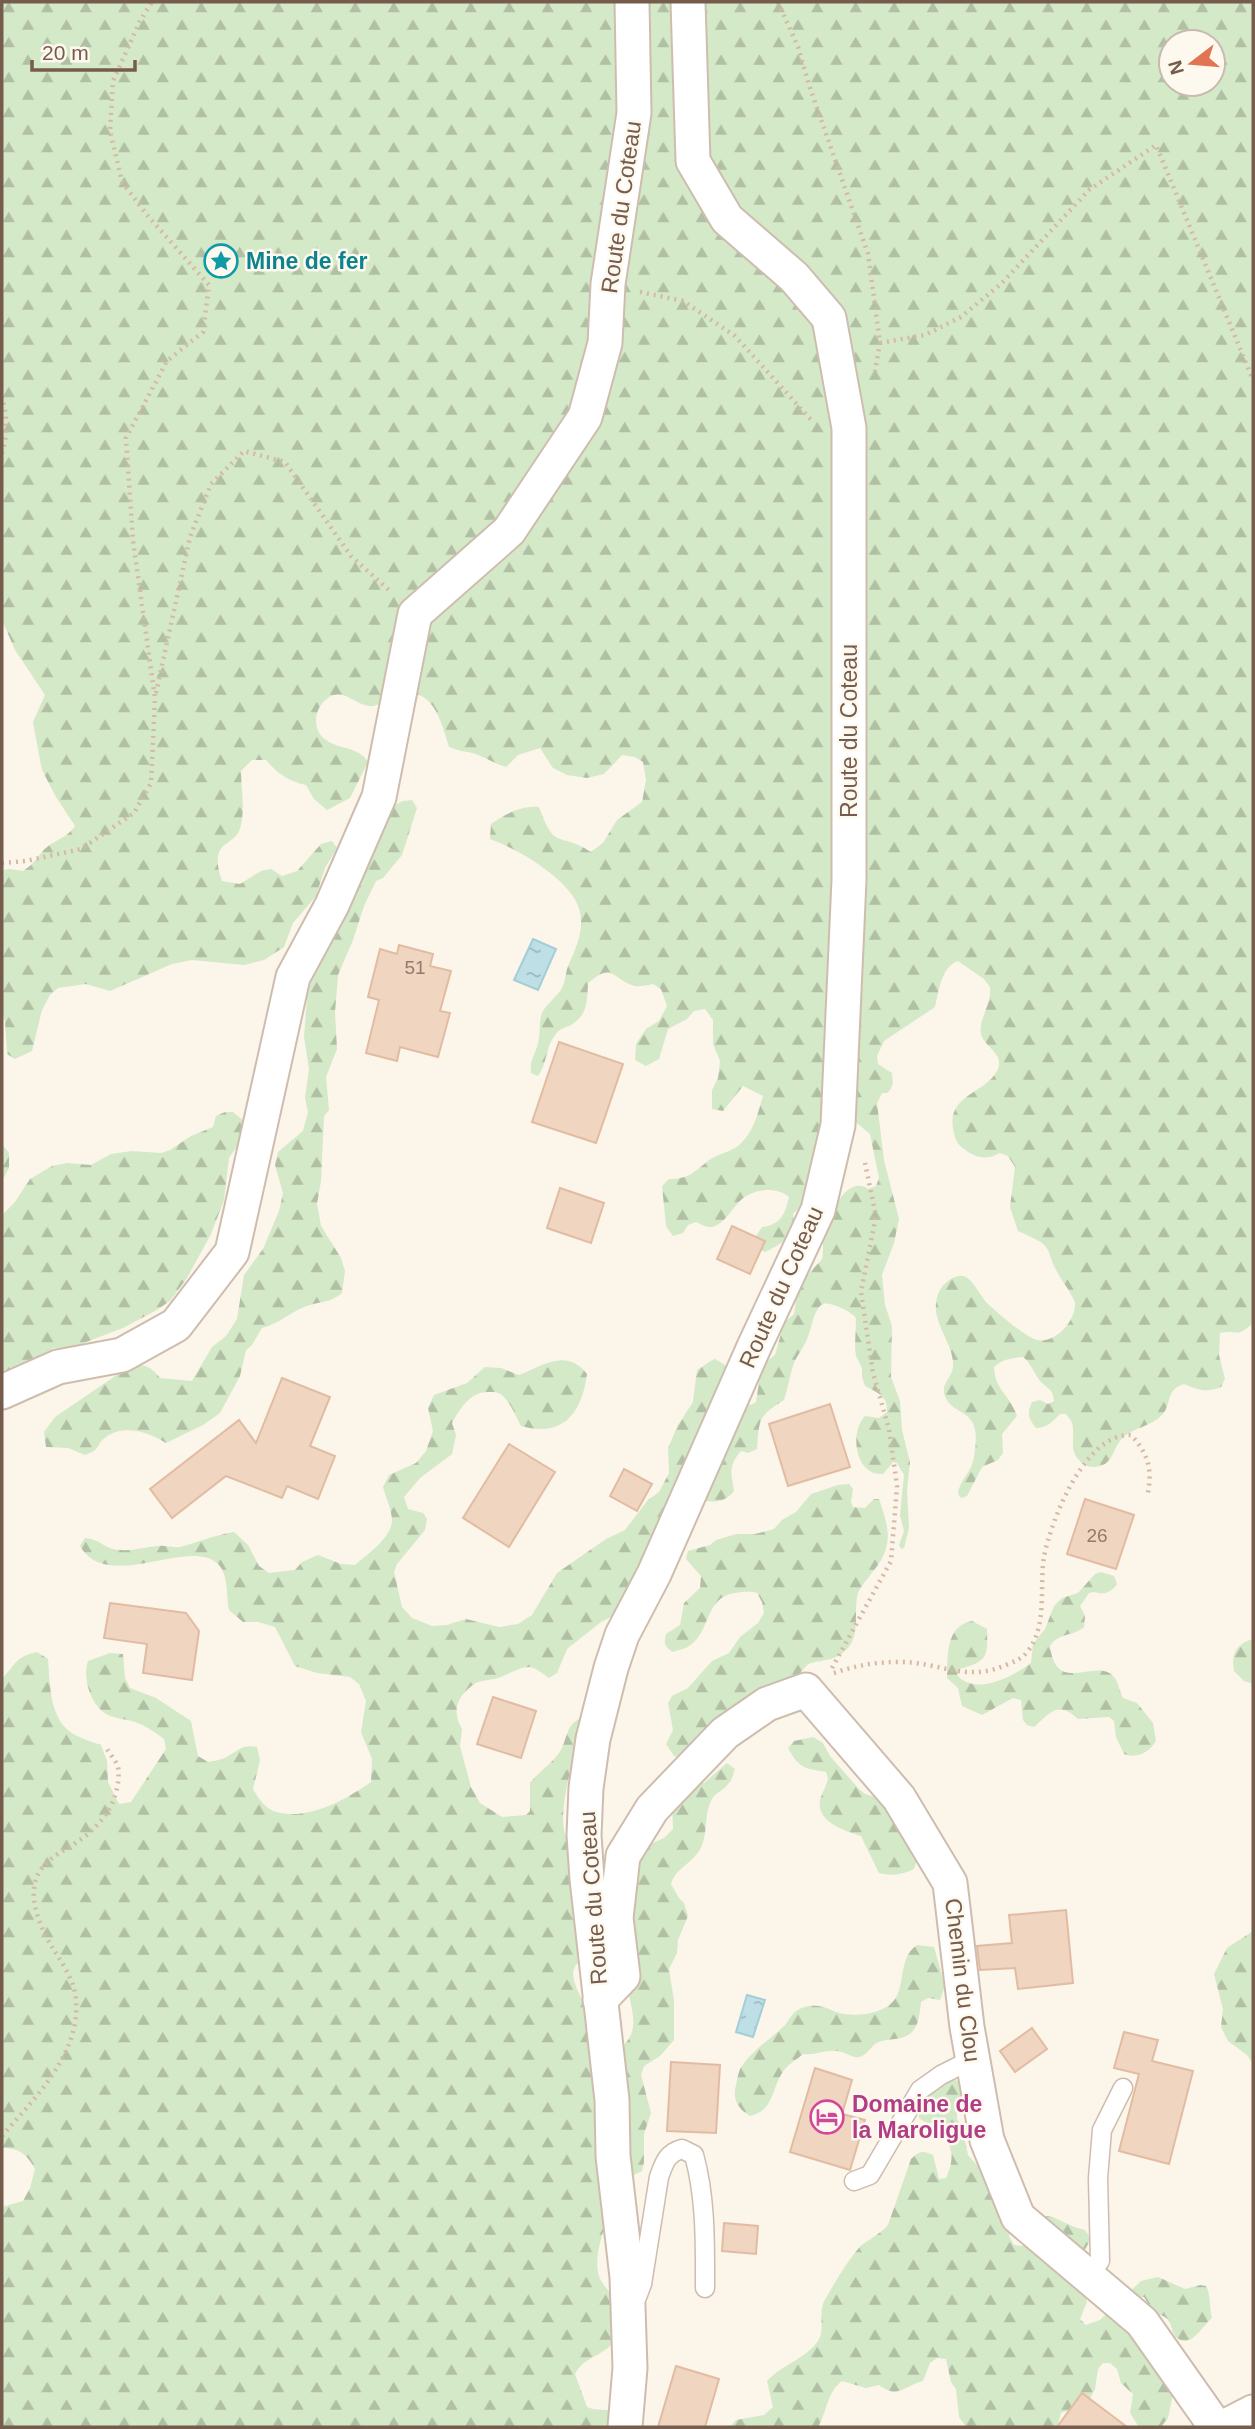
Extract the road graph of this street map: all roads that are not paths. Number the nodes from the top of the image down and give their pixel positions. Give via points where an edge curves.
1 (632, 2) edge
2 (688, 2) edge
3 (2, 1392) edge
4 (600, 2000) junction
5 (973, 2063) junction
6 (1123, 2088) dead end
7 (854, 2181) dead end
8 (1088, 2276) junction
9 (705, 2288) dead end
10 (628, 2305) junction
11 (1253, 2412) edge
12 (625, 2427) edge
13 (1216, 2427) edge
14 (1224, 2427) edge

1 - 3 street, Route du Coteau via 634,113 608,284 605,343 585,417 509,531 415,614 379,797 332,905 293,977 232,1252 176,1325 121,1355 58,1367
2 - 4 street, Route du Coteau via 693,161 727,219 794,277 829,318 849,428 849,880 838,1125 818,1210 654,1574 622,1635 593,1739 584,1835
4 - 5 street, Chemin du Clou via 623,1976 615,1918 623,1856 652,1809 725,1733 767,1704 806,1690 899,1798 950,1883
4 - 10 street, Route du Coteau
5 - 7 lane via 941,2075 920,2090 870,2175
5 - 8 street, Chemin du Clou via 987,2140 1018,2217
6 - 8 lane via 1102,2130 1100,2261
8 - 13 street, Chemin du Clou via 1142,2322
9 - 10 lane via 700,2182 694,2155 682,2149 673,2151 659,2177 642,2284 634,2304
10 - 12 street, Route du Coteau
11 - 14 street

